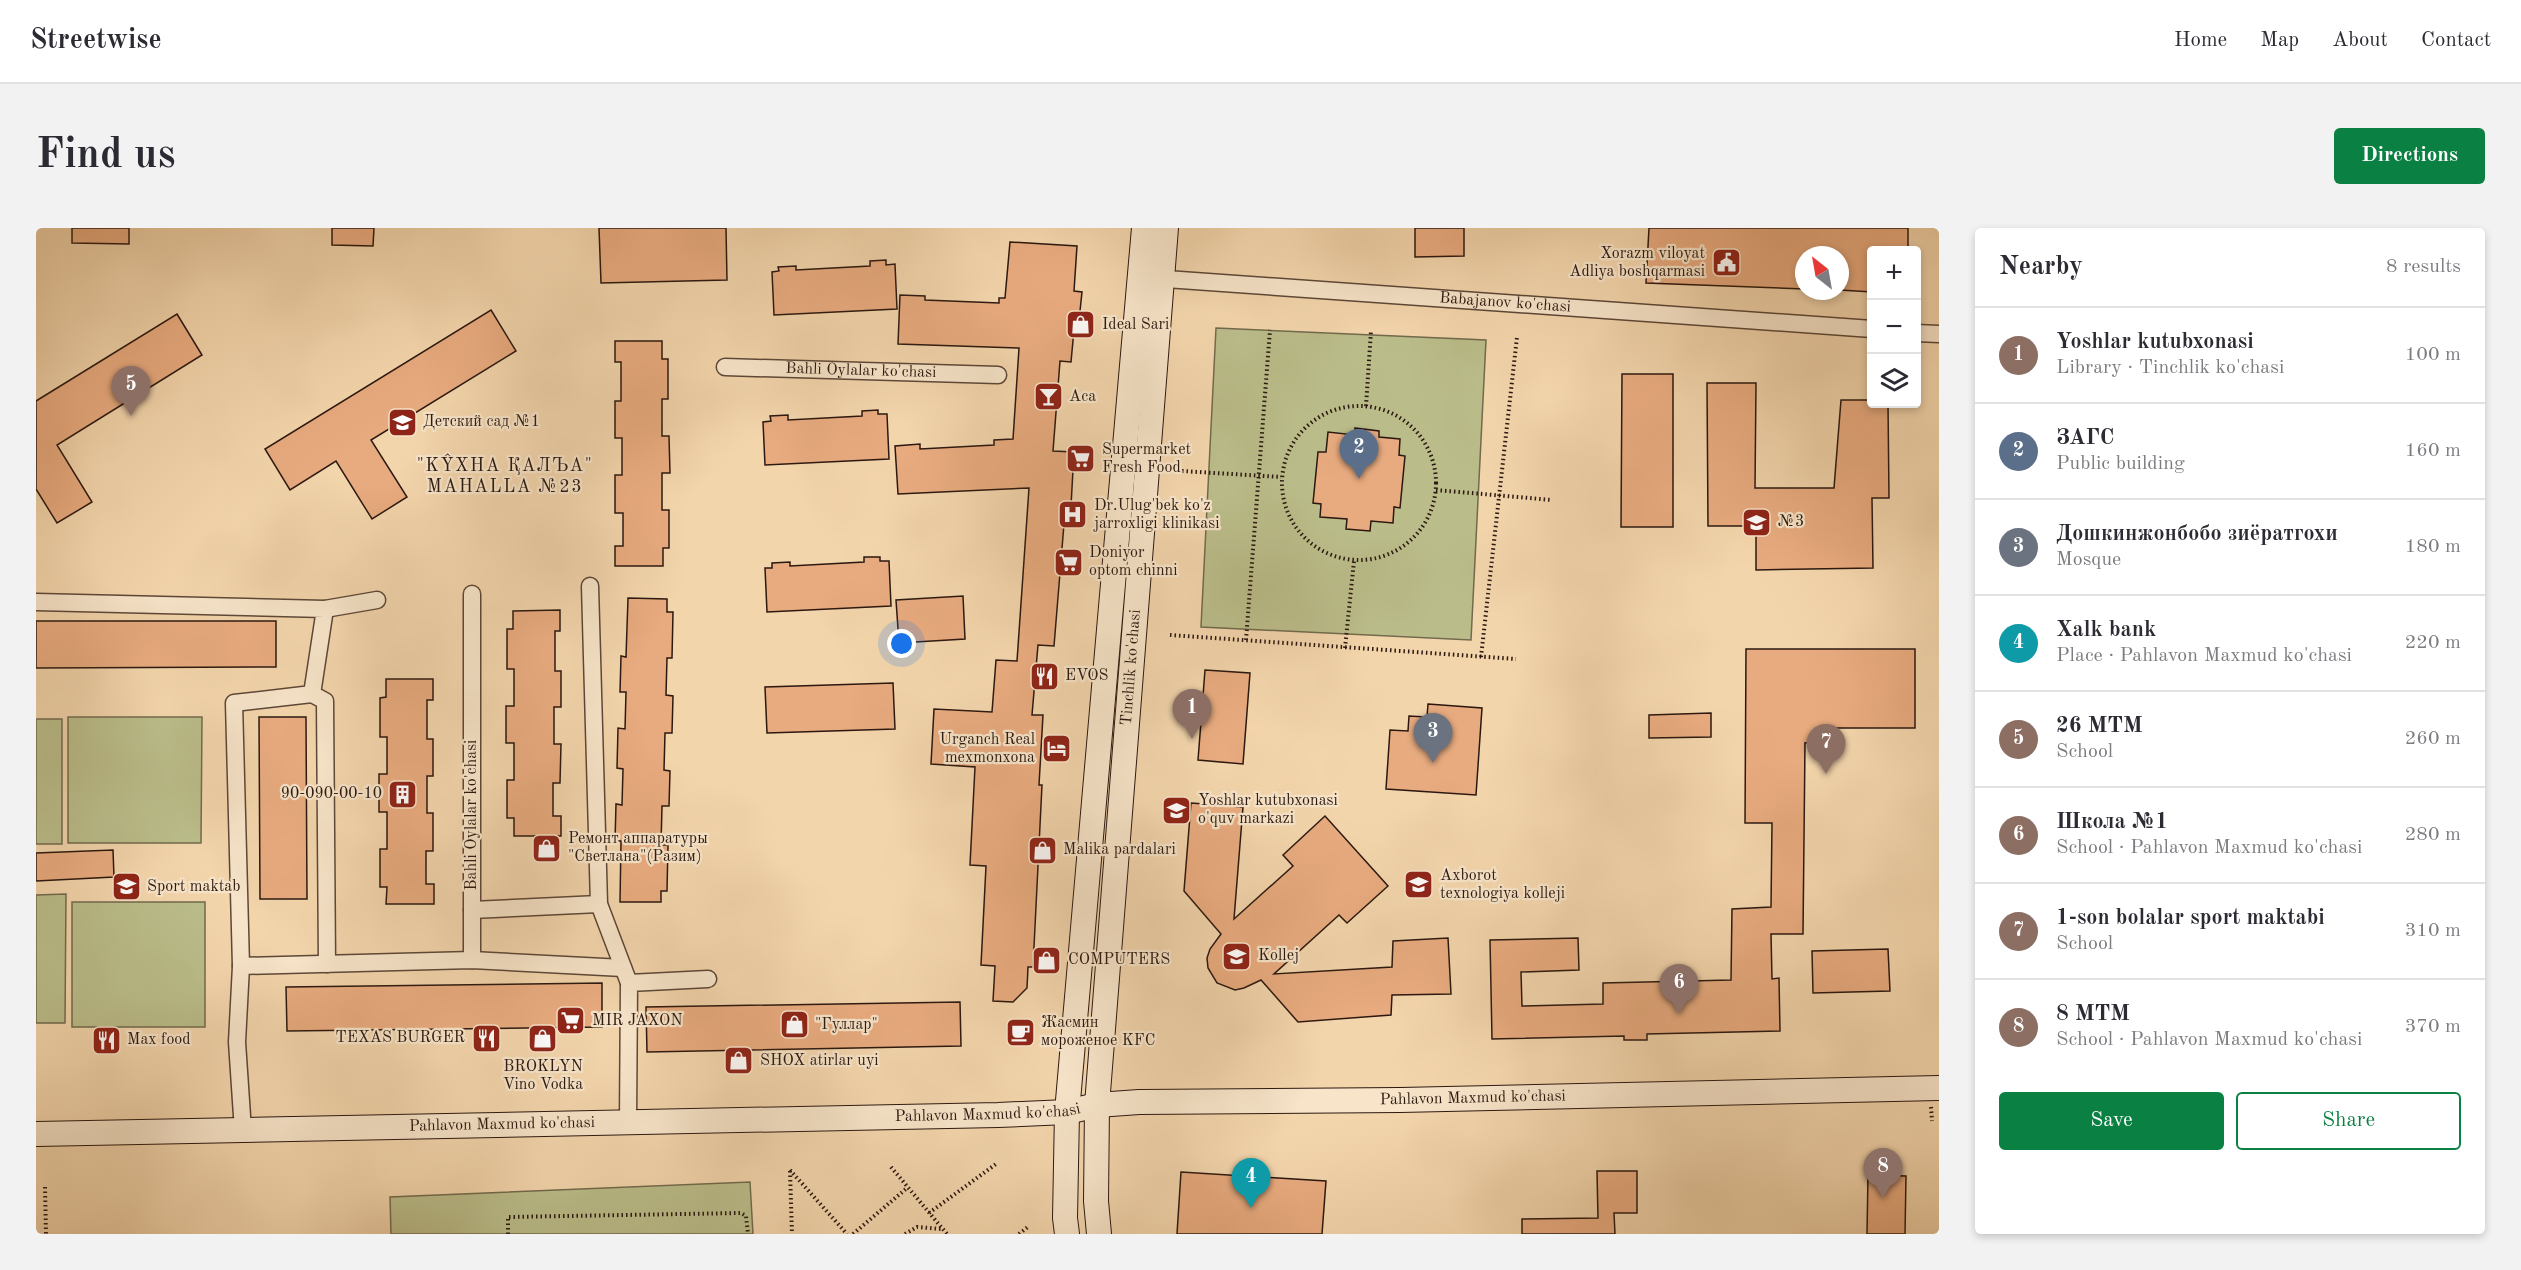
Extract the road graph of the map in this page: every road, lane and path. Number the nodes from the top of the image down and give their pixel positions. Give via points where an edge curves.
1 (1144, 228) edge
2 (1166, 228) edge
3 (1151, 278) junction
4 (1867, 329) edge
5 (1270, 330) dead end
6 (1371, 331) dead end
7 (1921, 333) edge
8 (1939, 334) edge
9 (1517, 337) dead end
10 (725, 367) dead end
11 (998, 375) dead end
12 (1366, 406) junction
13 (1182, 471) dead end
14 (1260, 476) junction
15 (1281, 477) junction
16 (1436, 490) junction
17 (1500, 495) junction
18 (1552, 500) dead end
19 (1354, 561) junction
20 (590, 586) dead end
21 (472, 594) dead end
22 (377, 600) dead end
23 (36, 602) edge
24 (325, 609) junction
25 (1170, 636) dead end
26 (1246, 641) junction
27 (1345, 648) junction
28 (1481, 657) junction
29 (1516, 659) dead end
30 (312, 694) junction
31 (599, 904) junction
32 (472, 910) junction
33 (472, 960) junction
34 (327, 964) junction
35 (241, 966) junction
36 (626, 976) junction
37 (708, 979) dead end
38 (1939, 1088) edge
39 (1068, 1101) junction
40 (1097, 1106) junction
41 (628, 1123) junction
42 (243, 1131) junction
43 (36, 1134) edge
44 (996, 1164) dead end
45 (891, 1167) dead end
46 (45, 1187) dead end
47 (907, 1188) junction
48 (929, 1214) junction
49 (1029, 1226) dead end
50 (943, 1229) junction
51 (46, 1234) edge
52 (508, 1234) edge
53 (748, 1234) edge
54 (792, 1234) edge
55 (847, 1234) edge
56 (853, 1234) edge
57 (905, 1234) edge
58 (947, 1234) edge
59 (1019, 1234) edge
60 (1067, 1234) edge
61 (1099, 1234) edge

1 - 3 main road, Tinchlik ko'chasi
2 - 3 main road, Tinchlik ko'chasi
3 - 4 street, Babajanov ko'chasi
3 - 39 main road, Tinchlik ko'chasi
3 - 40 main road, Tinchlik ko'chasi
5 - 14 path
6 - 12 path
7 - 8 street
9 - 17 path
10 - 11 street, Bahli Oylalar ko'chasi
12 - 15 path via 1343,407 1319,416 1300,432 1287,453
12 - 16 path via 1393,413 1415,428 1430,450 1437,476
13 - 14 path
14 - 15 path
14 - 26 path
15 - 19 path via 1283,502 1293,525 1309,543 1330,556
16 - 17 path
16 - 19 path via 1435,503 1424,527 1405,546 1381,558
17 - 18 path
17 - 28 path
19 - 27 path
20 - 31 street
21 - 32 street, Bahli Oylalar ko'chasi
22 - 24 street
23 - 24 street
24 - 30 street
25 - 26 path
26 - 27 path
27 - 28 path
28 - 29 path
30 - 34 street via 325,701
30 - 35 street via 234,703
31 - 32 street, Bahli Oylalar ko'chasi
31 - 36 street
32 - 33 street
33 - 34 street
33 - 36 street
34 - 35 street
35 - 42 street via 237,1042
36 - 37 street
36 - 41 street
38 - 40 main road, Pahlavon Maxmud ko'chasi via 1139,1102
39 - 40 main road, Pahlavon Maxmud ko'chasi
39 - 41 main road, Pahlavon Maxmud ko'chasi
39 - 60 main road, Tinchlik ko'chasi
40 - 61 main road, Tinchlik ko'chasi
41 - 42 main road, Pahlavon Maxmud ko'chasi
42 - 43 main road, Pahlavon Maxmud ko'chasi
44 - 48 path
45 - 47 path
46 - 51 path
47 - 48 path
47 - 56 path
48 - 50 path
49 - 59 path
50 - 57 path via 917,1227
50 - 58 path
52 - 53 path via 508,1216 741,1213 746,1216
54 - 55 path via 790,1170

